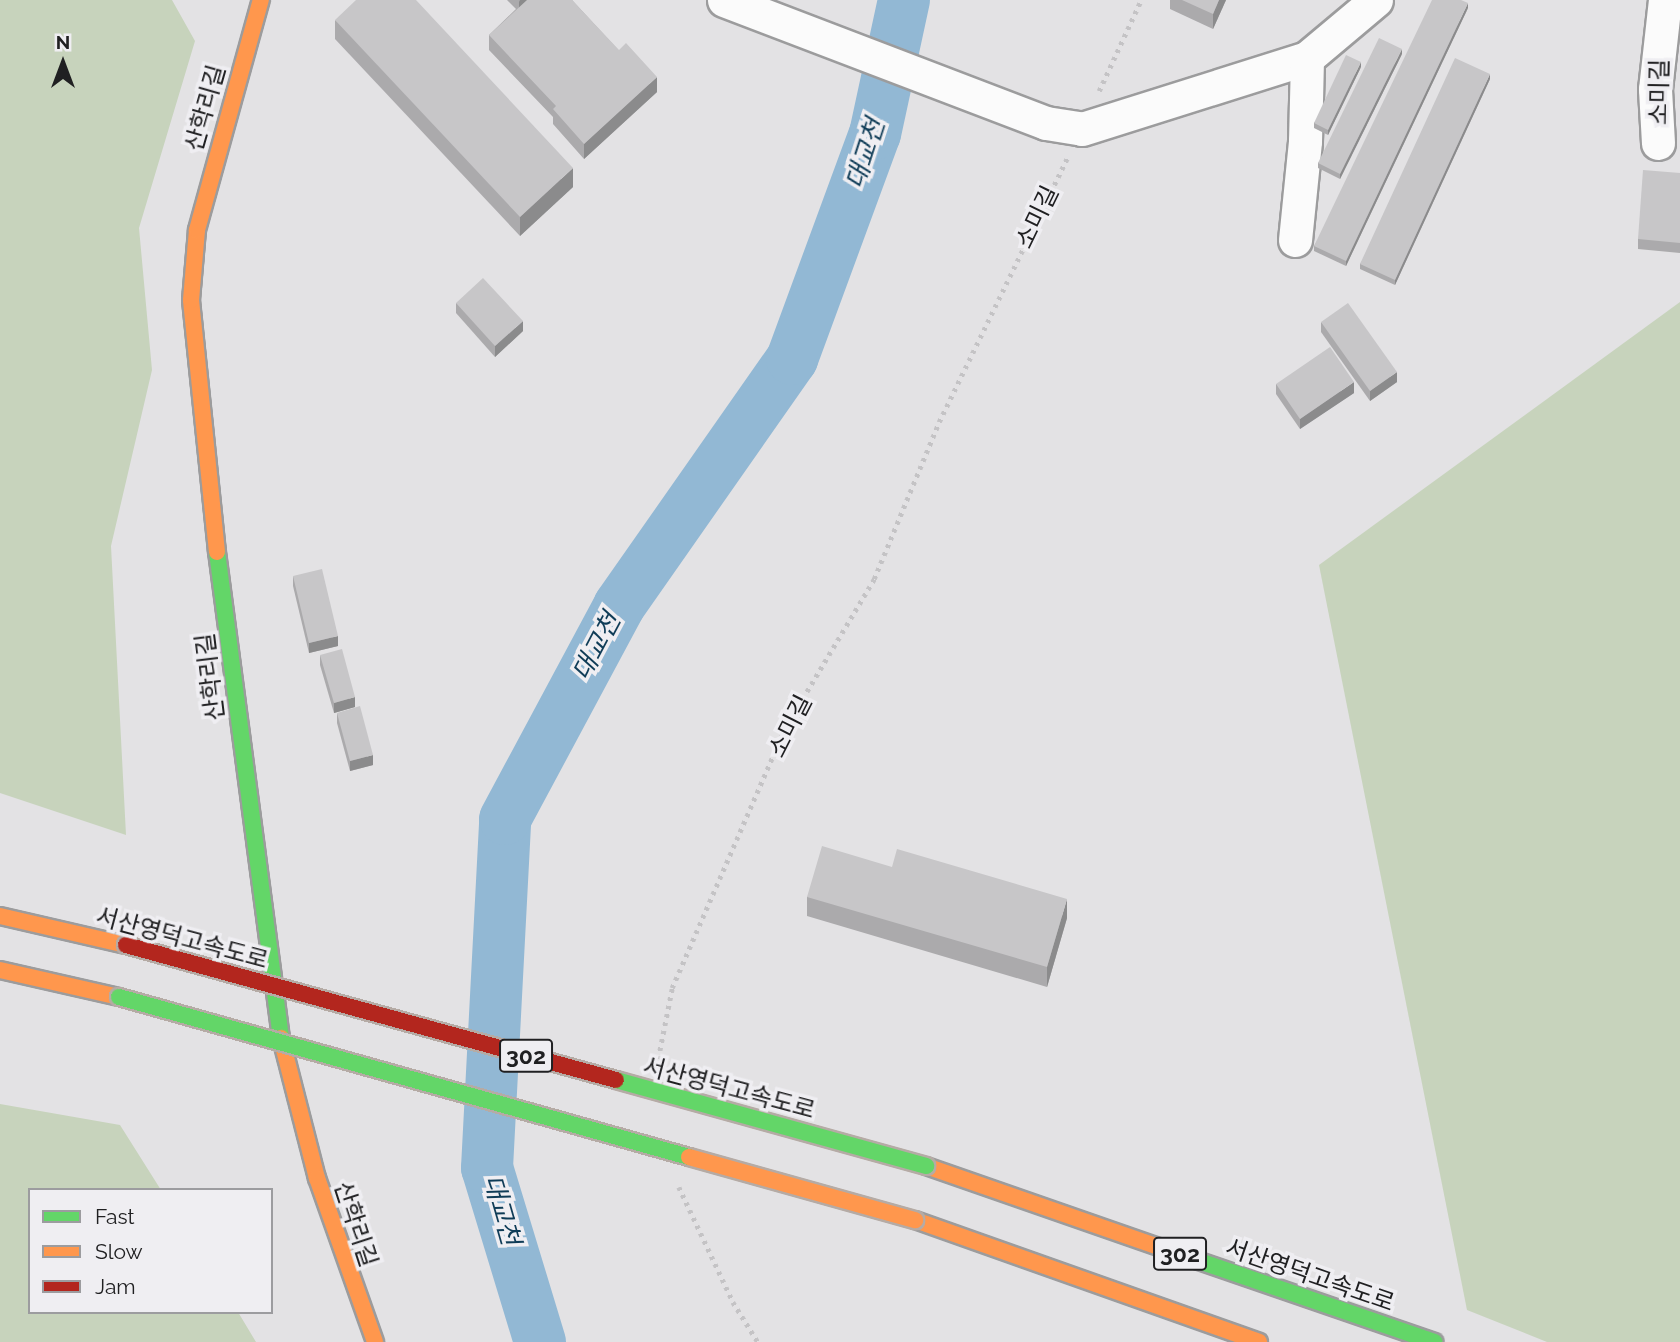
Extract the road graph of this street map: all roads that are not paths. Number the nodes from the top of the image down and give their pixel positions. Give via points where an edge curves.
1 (261, 0) edge
2 (724, 0) edge
3 (1376, 0) edge
4 (1665, 0) edge
5 (1307, 58) junction
6 (1658, 143) dead end
7 (1295, 240) dead end
8 (0, 916) edge
9 (0, 970) edge
10 (375, 1342) edge
11 (1259, 1342) edge
12 (1434, 1342) edge

1 - 10 main road, 산학리길 via 197,230 191,300 200,415 276,1013 290,1087 317,1178
2 - 5 street via 1046,123 1082,129
3 - 5 street
4 - 6 street, 소미길 via 1655,89
5 - 7 street via 1306,141
8 - 12 main road, 서산영덕고속도로 / 302, bridge via 126,945 926,1166
9 - 11 main road, 302, bridge via 119,997 915,1220

